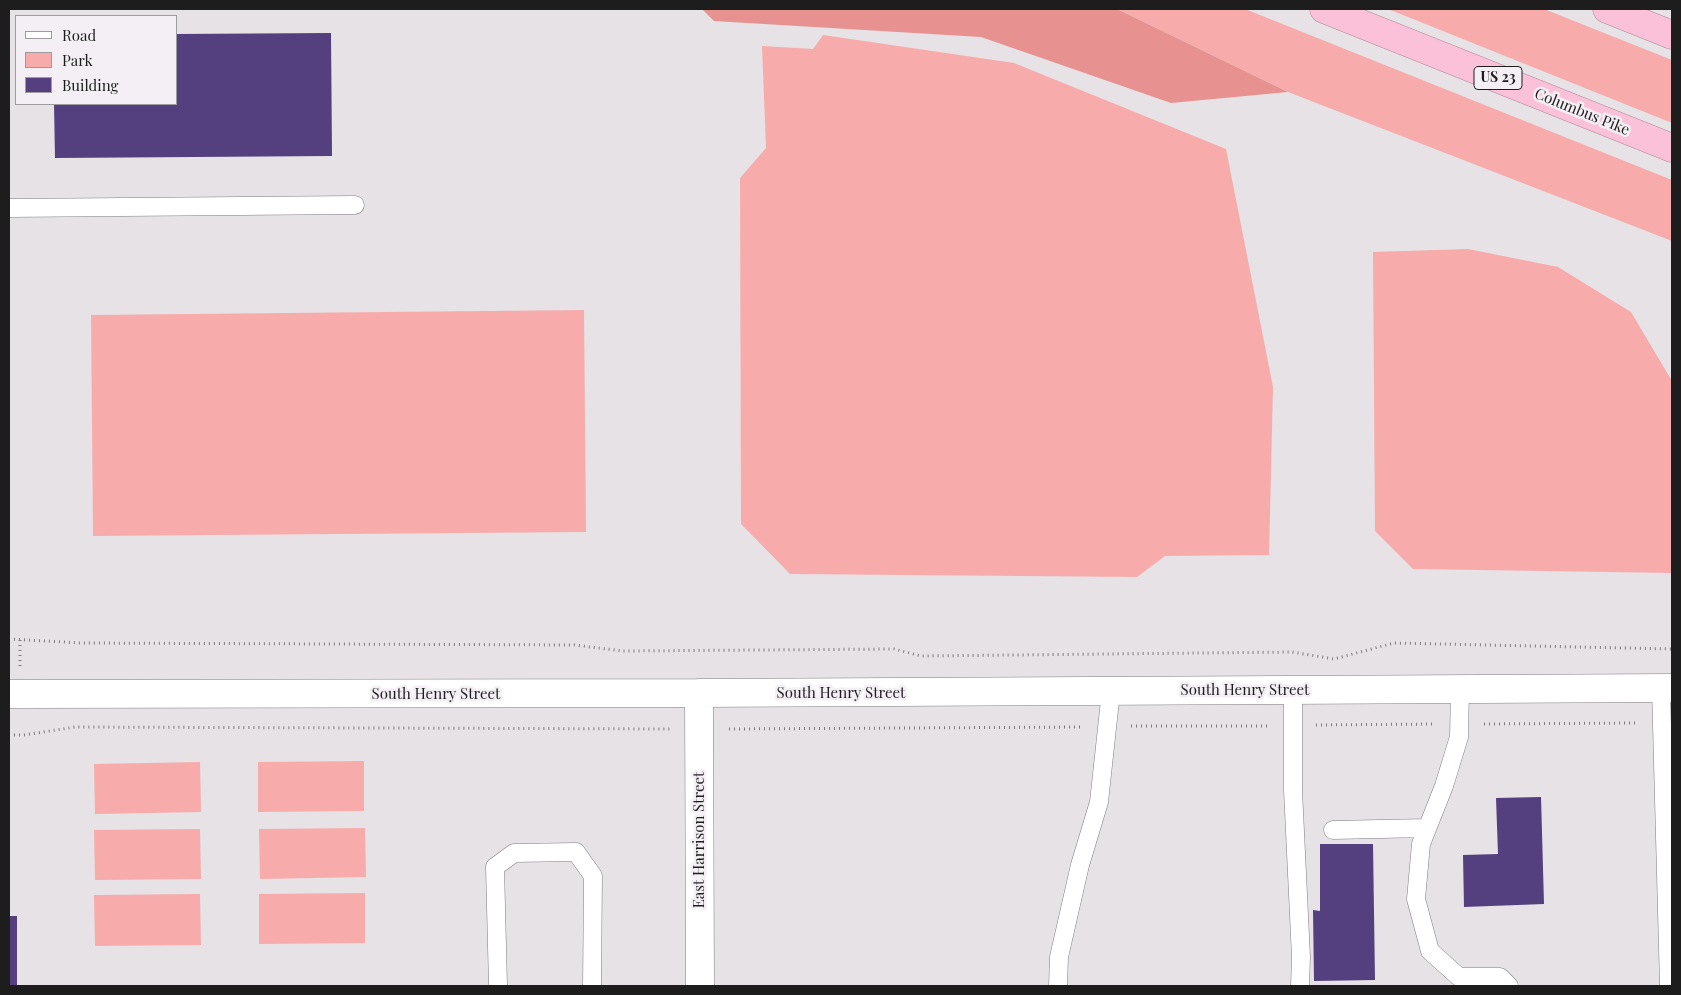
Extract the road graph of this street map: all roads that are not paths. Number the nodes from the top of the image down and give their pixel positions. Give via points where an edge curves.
1 (1324, 9) edge
2 (1607, 9) edge
3 (1672, 35) edge
4 (1672, 148) edge
5 (355, 205) dead end
6 (9, 208) edge
7 (1666, 688) edge
8 (1460, 689) junction
9 (1294, 690) junction
10 (1111, 691) junction
11 (9, 694) edge
12 (699, 694) junction
13 (1427, 828) junction
14 (1333, 830) dead end
15 (1459, 982) edge
16 (498, 986) edge
17 (592, 986) edge
18 (700, 986) edge
19 (1058, 986) edge
20 (1300, 986) edge
21 (1509, 986) edge
22 (1669, 986) edge

1 - 4 highway, Columbus Pike / US 23
2 - 3 highway
5 - 6 lane
7 - 8 street, South Henry Street
7 - 22 lane via 1662,723
8 - 9 street, South Henry Street
8 - 13 lane via 1459,737
9 - 10 street, South Henry Street
9 - 20 lane via 1293,790
10 - 12 street, South Henry Street
10 - 19 lane via 1099,802 1080,864 1061,948
11 - 12 street, South Henry Street
12 - 18 street, East Harrison Street
13 - 14 lane
13 - 15 lane via 1421,844 1416,899 1430,951
15 - 21 lane via 1500,977
16 - 17 lane via 495,867 514,853 576,852 593,876

